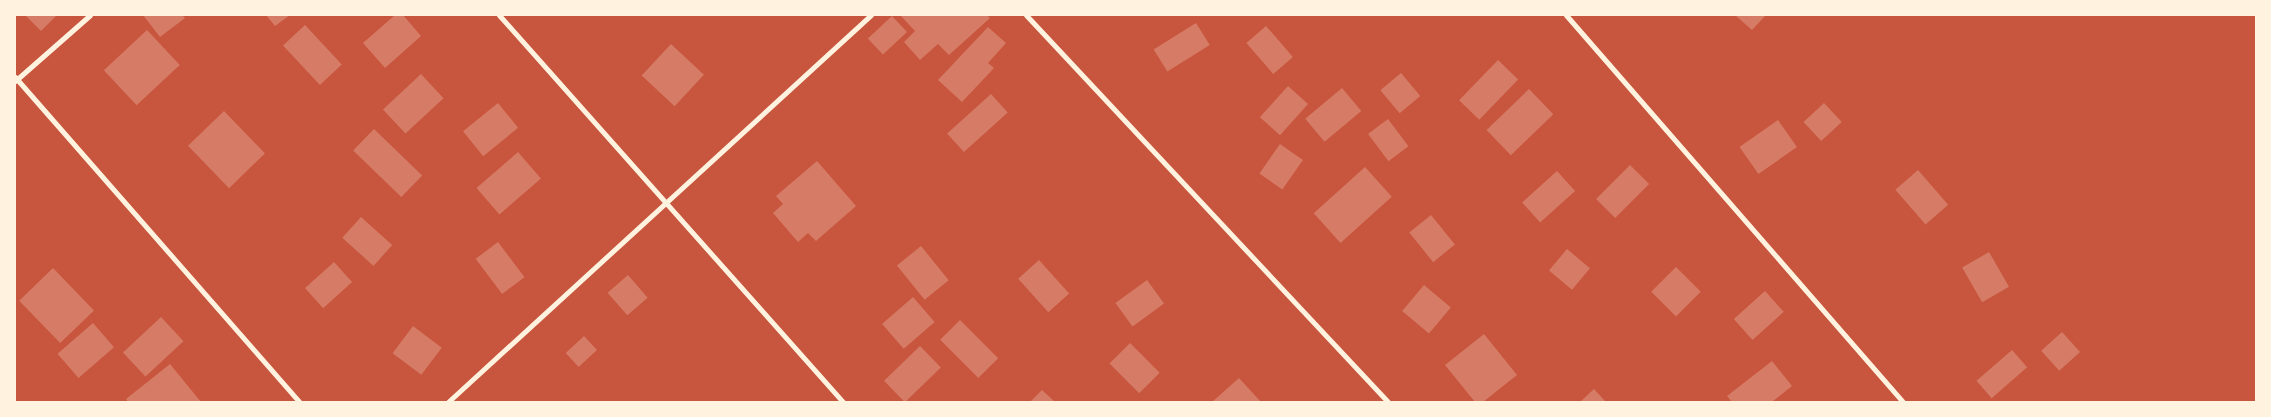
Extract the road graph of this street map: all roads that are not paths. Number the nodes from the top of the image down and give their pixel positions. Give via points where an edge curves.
1 (90, 15) edge
2 (499, 15) edge
3 (871, 15) edge
4 (1026, 15) edge
5 (1566, 15) edge
6 (16, 79) edge
7 (668, 202) junction
8 (300, 402) edge
9 (448, 402) edge
10 (843, 402) edge
11 (1388, 402) edge
12 (1903, 402) edge

1 - 6 street
2 - 7 street
3 - 7 street
4 - 11 street
5 - 12 street
6 - 8 street
7 - 9 street
7 - 10 street

